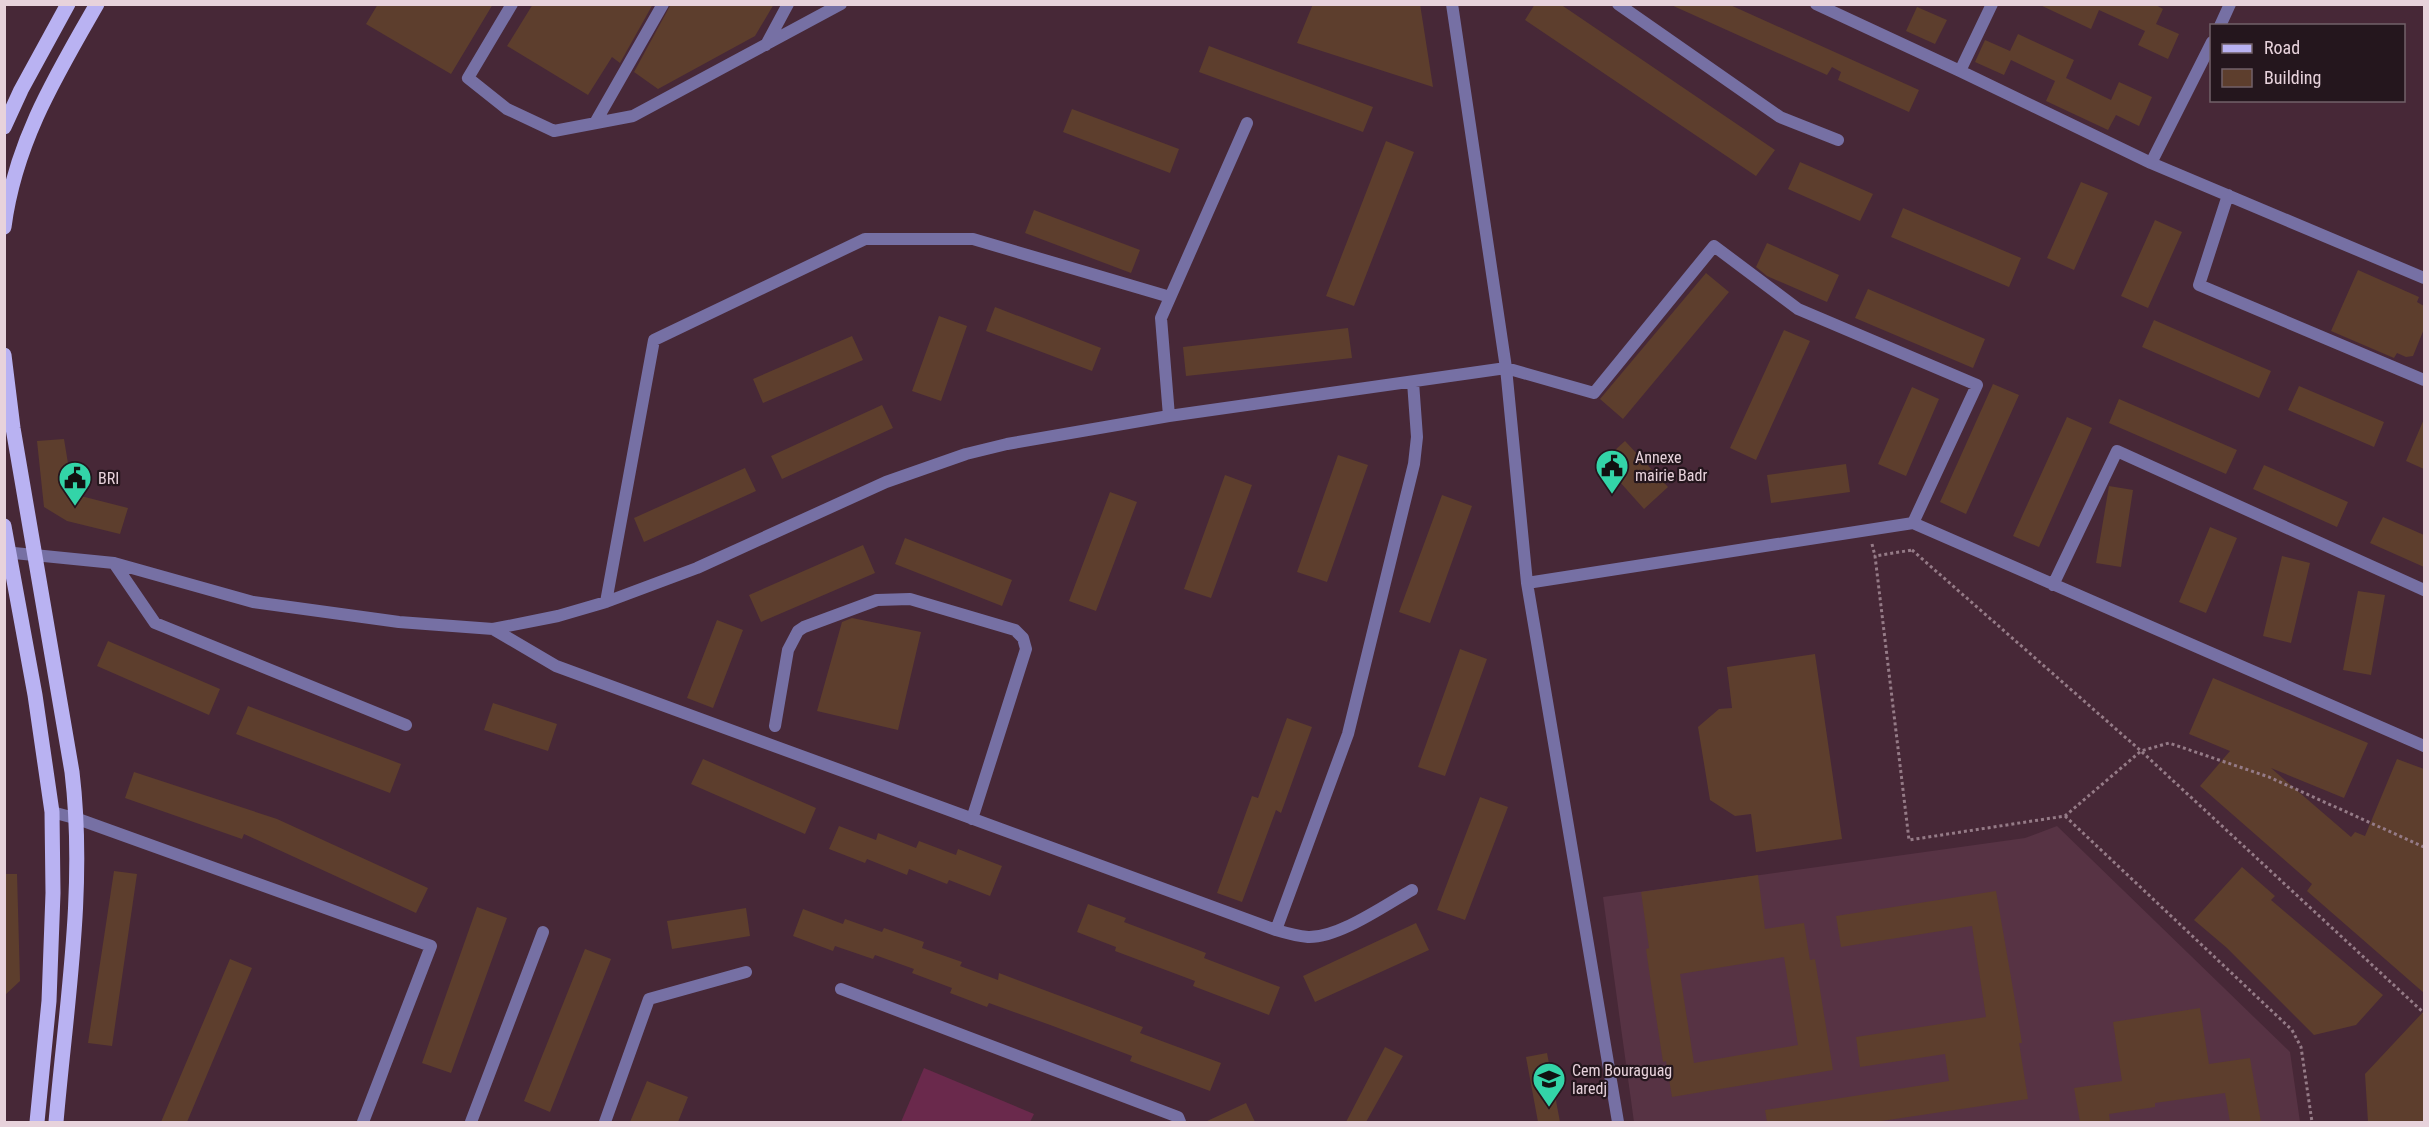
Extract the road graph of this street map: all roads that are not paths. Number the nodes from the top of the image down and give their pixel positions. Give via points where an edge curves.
1 (68, 4) edge
2 (97, 4) edge
3 (512, 4) edge
4 (663, 4) edge
5 (788, 4) edge
6 (841, 4) edge
7 (1452, 4) edge
8 (1618, 4) edge
9 (1816, 4) edge
10 (1992, 4) edge
11 (2226, 6) edge
12 (2221, 24) edge
13 (2210, 44) edge
14 (765, 46) junction
15 (1960, 70) junction
16 (595, 123) junction
17 (1248, 123) dead end
18 (4, 127) edge
19 (1838, 140) dead end
20 (2151, 163) junction
21 (2228, 195) junction
22 (4, 227) edge
23 (2424, 278) edge
24 (1170, 297) junction
25 (4, 355) edge
26 (1506, 368) junction
27 (2424, 380) edge
28 (1413, 382) junction
29 (1169, 416) junction
30 (1913, 523) junction
31 (4, 526) edge
32 (7, 552) edge
33 (36, 556) junction
34 (114, 563) junction
35 (1527, 584) junction
36 (2053, 585) junction
37 (2424, 590) edge
38 (606, 602) junction
39 (493, 629) junction
40 (406, 725) dead end
41 (775, 726) dead end
42 (2424, 746) edge
43 (52, 812) junction
44 (78, 819) junction
45 (972, 819) junction
46 (1412, 890) dead end
47 (1275, 930) junction
48 (543, 932) dead end
49 (746, 972) dead end
50 (842, 989) dead end
51 (37, 1122) edge
52 (56, 1122) edge
53 (363, 1122) edge
54 (471, 1122) edge
55 (605, 1122) edge
56 (1180, 1122) edge
57 (1618, 1122) edge

1 - 18 main road
2 - 22 main road via 31,126 15,174
3 - 16 street via 468,78 507,110 554,131
4 - 16 street
5 - 14 street
6 - 14 street
7 - 26 street
8 - 19 street via 1780,117
9 - 15 street
10 - 15 street
11 - 12 street
13 - 20 street
14 - 16 street via 633,116
15 - 20 street
17 - 24 street
20 - 21 street
21 - 23 street
21 - 27 street via 2199,285
24 - 29 street via 1161,318
24 - 38 street via 973,239 865,239 654,340
25 - 33 main road
26 - 28 street
26 - 30 street via 1594,393 1714,246 1798,309 1977,385
26 - 35 street
28 - 29 street
28 - 47 street via 1417,437 1414,464 1360,690 1341,757
29 - 38 street via 1007,444 926,467 696,568
30 - 35 street
30 - 36 street
31 - 32 main road
32 - 33 street
32 - 43 main road via 35,695
33 - 34 street
33 - 44 main road
34 - 39 street via 254,602 399,622
34 - 40 street via 155,622
35 - 57 street
36 - 37 street via 2118,451
36 - 42 street
38 - 39 street
39 - 45 street via 556,666
41 - 45 street via 788,650 804,627 877,600 899,598 1015,630 1026,649
43 - 44 street
43 - 51 main road via 49,1001
44 - 52 main road via 77,906
44 - 53 street via 431,946
45 - 47 street
46 - 47 street via 1320,936 1297,936
48 - 54 street
49 - 55 street via 649,999
50 - 56 street via 1178,1117

